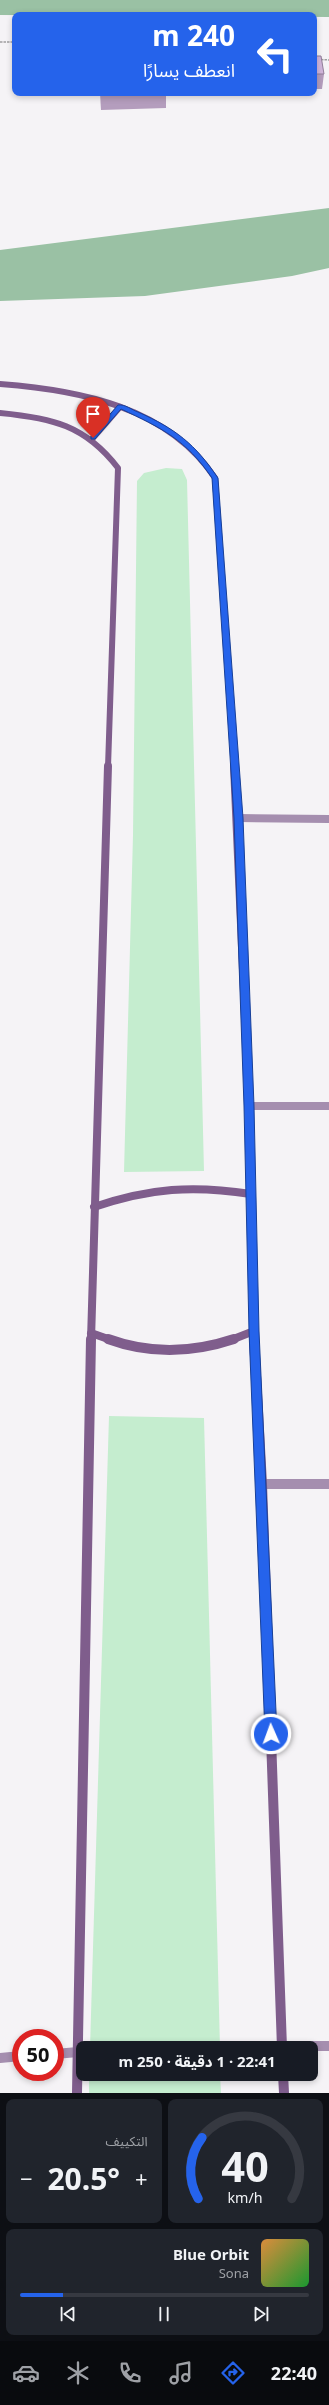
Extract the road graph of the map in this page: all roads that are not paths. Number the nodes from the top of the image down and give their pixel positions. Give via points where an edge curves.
1 (0, 384) edge
2 (120, 407) junction
3 (0, 413) edge
4 (93, 438) junction
5 (238, 818) junction
6 (329, 819) edge
7 (249, 1106) junction
8 (329, 1106) edge
9 (251, 1194) junction
10 (94, 1207) junction
11 (254, 1331) junction
12 (91, 1333) junction
13 (262, 1484) junction
14 (329, 1484) edge
15 (78, 2041) edge
16 (282, 2041) edge
17 (318, 2046) edge
18 (329, 2046) edge
19 (76, 2052) edge
20 (64, 2053) edge
21 (12, 2057) edge
22 (0, 2058) edge
23 (77, 2081) edge
24 (283, 2081) edge
25 (77, 2093) edge
26 (284, 2093) edge

1 - 2 main road via 64,392
2 - 4 main road
2 - 5 main road via 156,423 183,440 200,457 215,478
3 - 4 main road via 58,421
4 - 10 main road via 108,452 118,468
5 - 6 street
5 - 7 main road
7 - 8 street
7 - 9 main road
9 - 10 main road via 187,1186 155,1189 124,1196
9 - 11 main road
10 - 12 main road
11 - 12 main road via 228,1343 201,1349 173,1351 144,1350
11 - 13 main road
12 - 15 main road
13 - 14 street
13 - 16 main road
17 - 18 street
19 - 20 street
21 - 22 street
23 - 25 main road
24 - 26 main road

